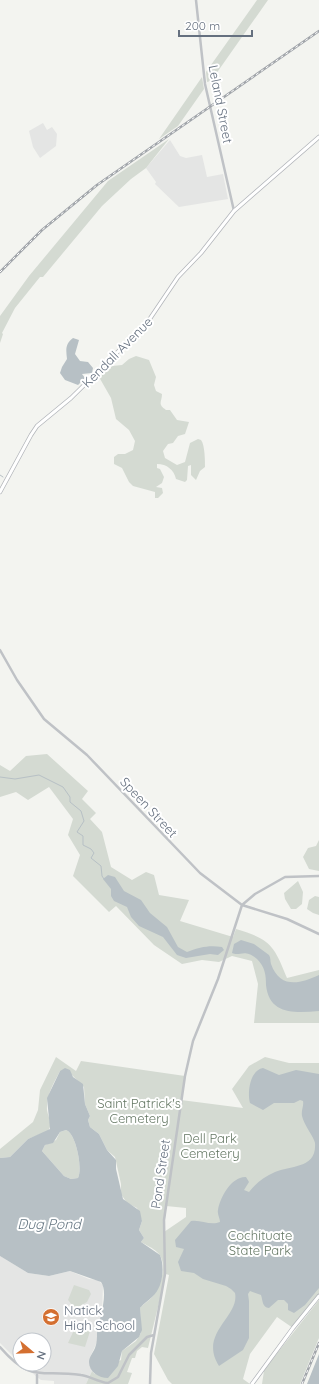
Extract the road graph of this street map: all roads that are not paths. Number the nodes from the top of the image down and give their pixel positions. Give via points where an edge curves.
1 (196, 0) edge
2 (319, 137) edge
3 (234, 210) junction
4 (0, 492) edge
5 (0, 650) edge
6 (319, 876) edge
7 (242, 904) junction
8 (319, 934) edge
9 (319, 1296) edge
10 (154, 1336) junction
11 (0, 1348) edge
12 (37, 1374) junction
13 (37, 1384) edge
14 (150, 1384) edge
15 (252, 1384) edge

1 - 3 street, Leland Street via 205,84
2 - 3 main road, Kendall Avenue
3 - 4 main road, Kendall Avenue via 201,253 178,277 147,323 71,398 34,430
5 - 7 street, Speen Street via 44,719 92,760 200,873
6 - 7 street via 285,877
7 - 8 street, Speen Street via 287,919
7 - 10 street, Pond Street via 220,974 193,1041 186,1071 164,1221 165,1280
9 - 15 main road
10 - 12 street via 147,1337 131,1353 120,1374 110,1382 82,1375
10 - 14 street, Pond Street via 150,1359
11 - 12 street via 19,1366 29,1373
12 - 13 street

